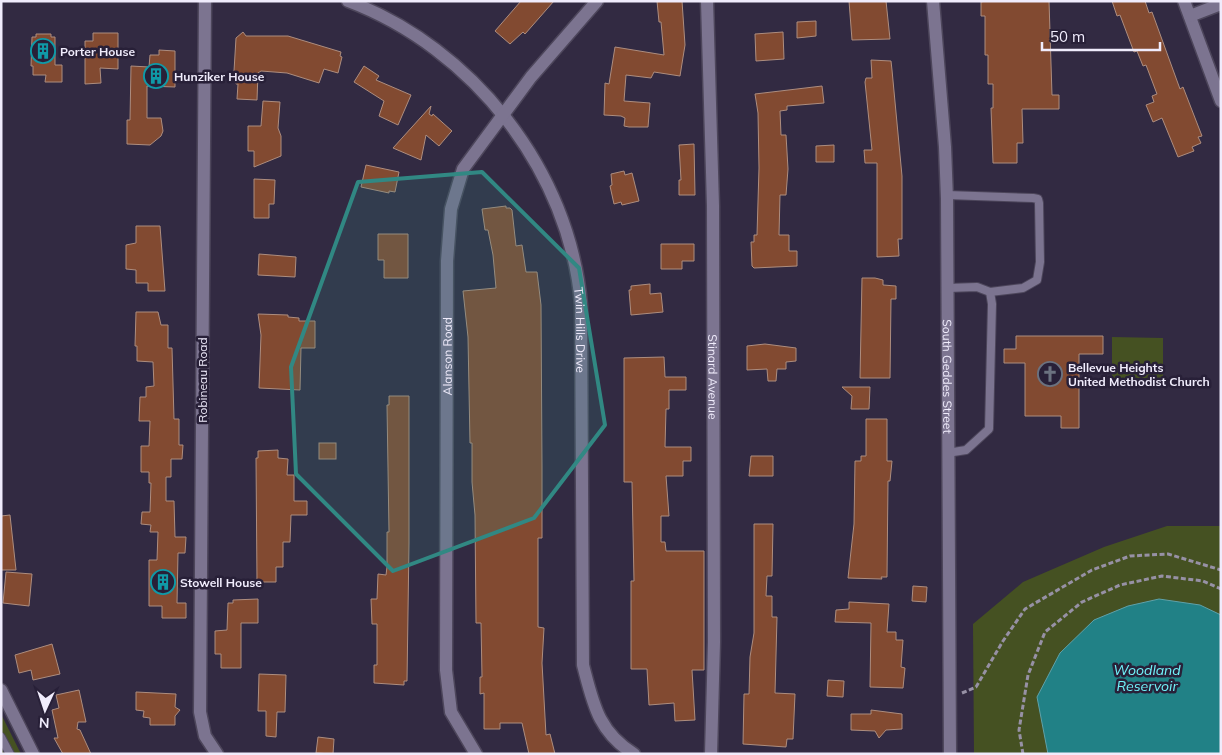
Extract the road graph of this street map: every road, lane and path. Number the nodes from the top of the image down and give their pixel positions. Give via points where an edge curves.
1 (205, 1) edge
2 (348, 1) edge
3 (597, 1) edge
4 (707, 1) edge
5 (933, 1) edge
6 (1184, 1) edge
7 (1221, 4) edge
8 (1190, 16) junction
9 (1221, 101) edge
10 (504, 115) junction
11 (947, 195) junction
12 (947, 288) junction
13 (990, 292) junction
14 (947, 453) junction
15 (1221, 570) edge
16 (1221, 589) edge
17 (1, 690) edge
18 (949, 699) junction
19 (1, 737) edge
20 (624, 751) edge
21 (10, 754) edge
22 (33, 754) edge
23 (217, 754) edge
24 (476, 754) edge
25 (711, 754) edge
26 (950, 754) edge
27 (1023, 754) edge

1 - 23 street, Robineau Road via 200,712 205,736
2 - 10 street, Twin Hills Drive via 402,27 452,60
3 - 10 street, Alanson Road via 531,77
4 - 25 street, Stinard Avenue via 713,206 714,642
5 - 11 street, South Geddes Street
6 - 8 street
7 - 8 street
8 - 9 street
10 - 20 street, Twin Hills Drive via 542,176 564,229 579,281 583,665 595,708 604,726
10 - 24 street, Alanson Road via 464,169 455,190 447,261 446,670 451,712
11 - 12 street, South Geddes Street
11 - 13 lane via 1038,200 1040,262 1037,280 1023,288
12 - 13 lane via 977,286
12 - 14 street, South Geddes Street
13 - 14 lane via 989,429 966,450
14 - 18 street, South Geddes Street
15 - 18 path via 1168,554 1130,556 1092,570 1025,609 976,688
16 - 27 path via 1203,581 1162,576 1120,585 1082,602 1045,632 1028,674 1019,730
17 - 22 street
18 - 26 street, South Geddes Street
19 - 21 lane

